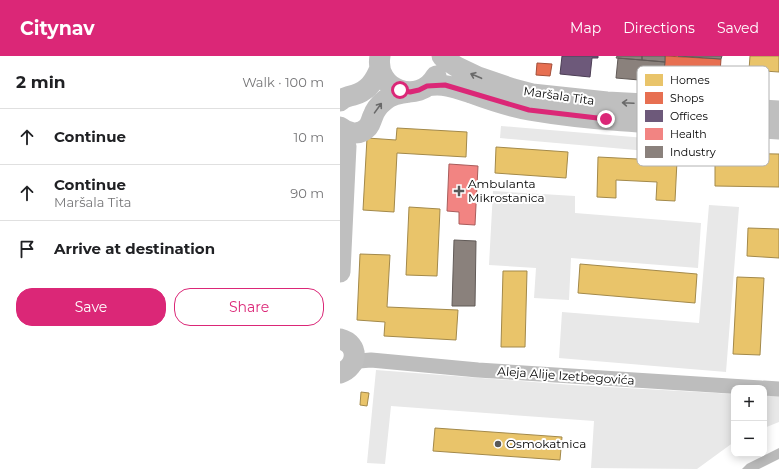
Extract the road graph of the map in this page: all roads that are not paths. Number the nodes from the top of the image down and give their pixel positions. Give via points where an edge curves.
1 (439, 56) edge
2 (442, 56) edge
3 (380, 60) edge
4 (419, 89) junction
5 (340, 101) edge
6 (606, 111) junction
7 (637, 111) edge
8 (769, 112) edge
9 (779, 112) edge
10 (637, 114) edge
11 (769, 128) edge
12 (779, 129) edge
13 (346, 133) edge
14 (340, 272) edge
15 (345, 340) edge
16 (371, 360) junction
17 (344, 372) edge
18 (731, 386) edge
19 (767, 388) edge
20 (779, 389) edge

1 - 4 main road via 437,73 433,80
6 -> 2 main road, Maršala Tita via 512,89 478,77
3 - 4 main road via 384,78 391,86 400,90
3 - 5 main road via 376,78 366,89
4 - 6 main road, Maršala Tita via 445,85 529,110
13 -> 4 main road via 363,131 368,127 375,111 385,99
7 -> 6 main road, Maršala Tita
6 - 10 main road, Maršala Tita
9 -> 8 main road, Maršala Tita
11 - 12 main road, Maršala Tita
13 - 14 main road
15 - 16 street via 361,355
15 - 17 main road via 354,358
16 - 17 street via 359,361
16 - 18 street, Aleja Alije Izetbegovića via 478,370
19 - 20 street

